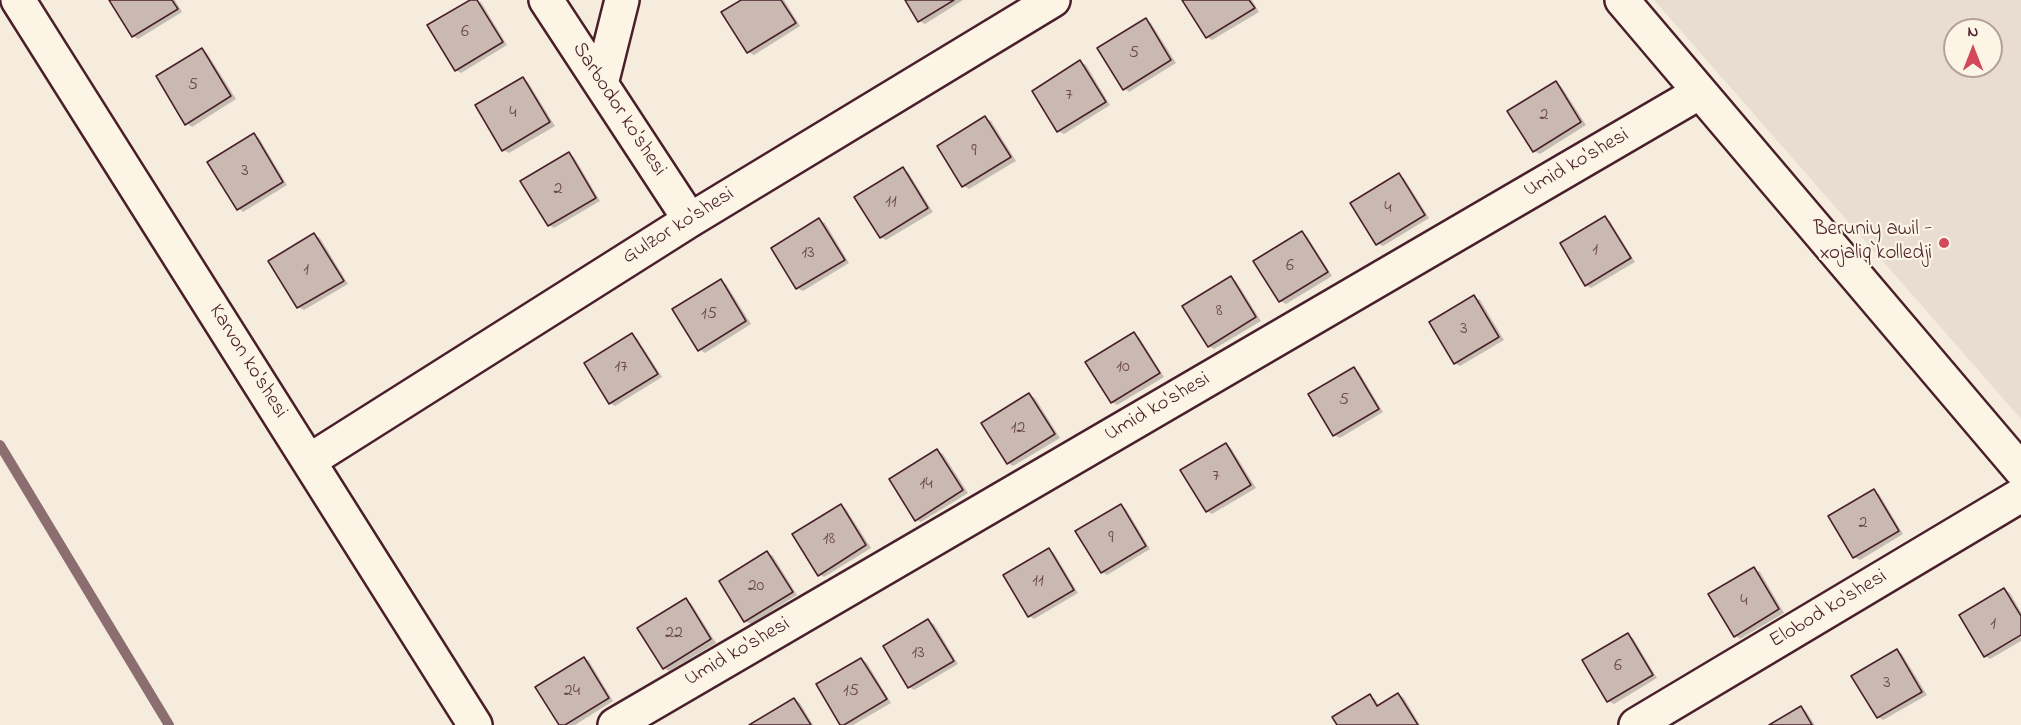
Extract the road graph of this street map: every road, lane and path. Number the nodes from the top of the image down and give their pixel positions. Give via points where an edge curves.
1 (18, 0) edge
2 (546, 0) edge
3 (622, 0) edge
4 (1053, 0) edge
5 (1622, 0) edge
6 (601, 84) junction
7 (1700, 92) junction
8 (690, 220) junction
9 (309, 460) junction
10 (2021, 470) edge
11 (2021, 495) edge
12 (474, 725) edge
13 (615, 725) edge
14 (1636, 725) edge

1 - 9 street, Karvon ko'shesi
2 - 6 street, Sarbodor ko'shesi
3 - 6 street
4 - 8 street, Gulzor ko'shesi
5 - 7 street
6 - 8 street, Sarbodor ko'shesi
7 - 10 street
7 - 13 street, Umid ko'shesi
8 - 9 street, Gulzor ko'shesi
9 - 12 street, Karvon ko'shesi
11 - 14 street, Elobod ko'shesi

